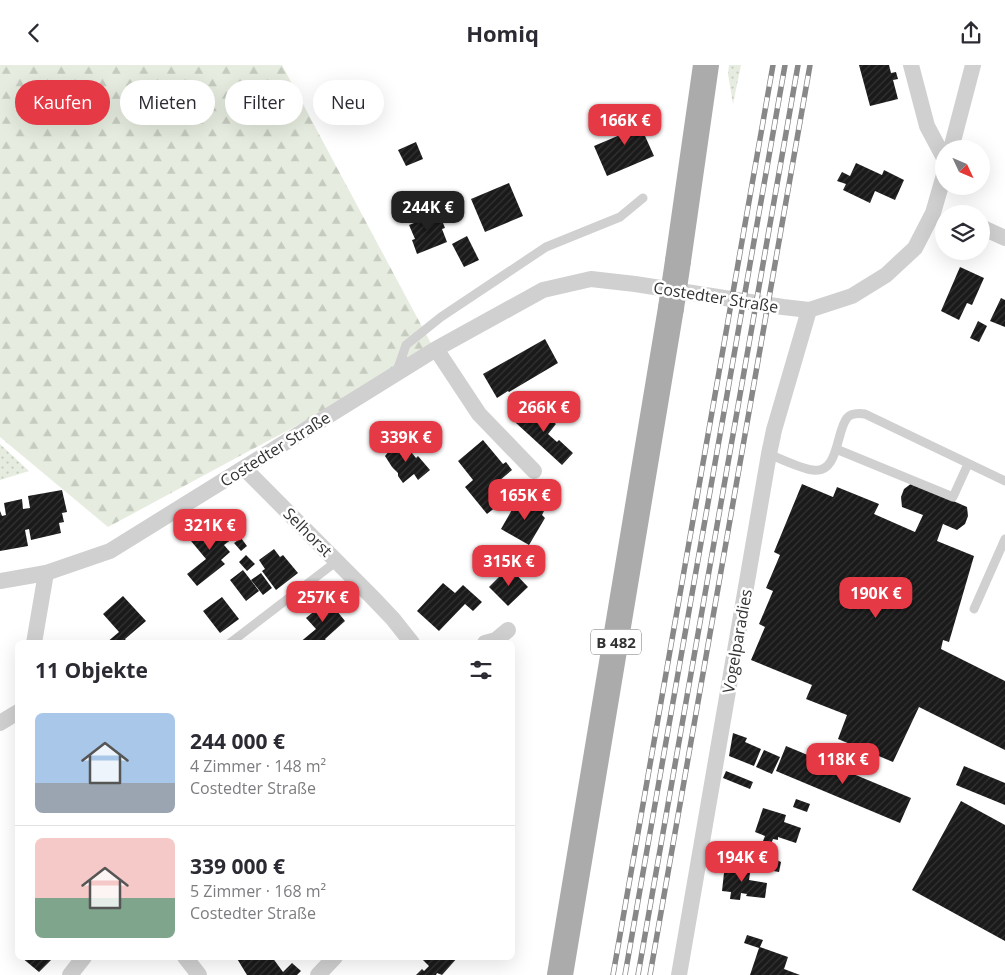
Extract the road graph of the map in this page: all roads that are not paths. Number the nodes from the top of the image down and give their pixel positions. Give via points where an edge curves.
1 (706, 65) edge
2 (911, 65) edge
3 (973, 65) edge
4 (935, 140) edge
5 (953, 140) edge
6 (643, 198) dead end
7 (935, 219) edge
8 (990, 231) edge
9 (1005, 238) edge
10 (809, 310) junction
11 (436, 349) junction
12 (396, 374) junction
13 (836, 449) junction
14 (769, 454) junction
15 (968, 464) junction
16 (244, 468) junction
17 (534, 471) dead end
18 (1005, 481) edge
19 (1005, 539) edge
20 (337, 561) junction
21 (46, 573) junction
22 (0, 581) edge
23 (974, 609) dead end
24 (508, 630) dead end
25 (35, 640) edge
26 (234, 640) edge
27 (410, 640) edge
28 (496, 640) edge
29 (15, 714) edge
30 (0, 723) edge
31 (82, 960) edge
32 (187, 960) edge
33 (333, 960) edge
34 (70, 975) edge
35 (199, 975) edge
36 (318, 975) edge
37 (560, 975) edge
38 (679, 975) edge

1 - 37 main road, B 482, bridge via 671,308
2 - 4 street
3 - 5 street
6 - 12 lane via 620,217 546,247 441,317 406,345
7 - 10 street, Costedter Straße via 915,248 886,275 852,296
8 - 9 street
10 - 11 street, Costedter Straße via 591,279 543,290
10 - 14 street, Vogelparadies
11 - 12 street, Costedter Straße
11 - 17 street via 479,414
12 - 16 street, Costedter Straße
13 - 14 lane via 831,461 815,471
13 - 15 lane via 953,497
13 - 15 lane via 847,418 855,413 865,414
14 - 38 street, Vogelparadies
15 - 18 lane
16 - 20 street, Selhorst
16 - 21 street, Costedter Straße via 110,551
19 - 23 lane
20 - 26 lane
20 - 27 street, Selhorst
21 - 22 street, Costedter Straße
21 - 25 street
24 - 28 street
29 - 30 street
31 - 34 street
32 - 35 street
33 - 36 street

